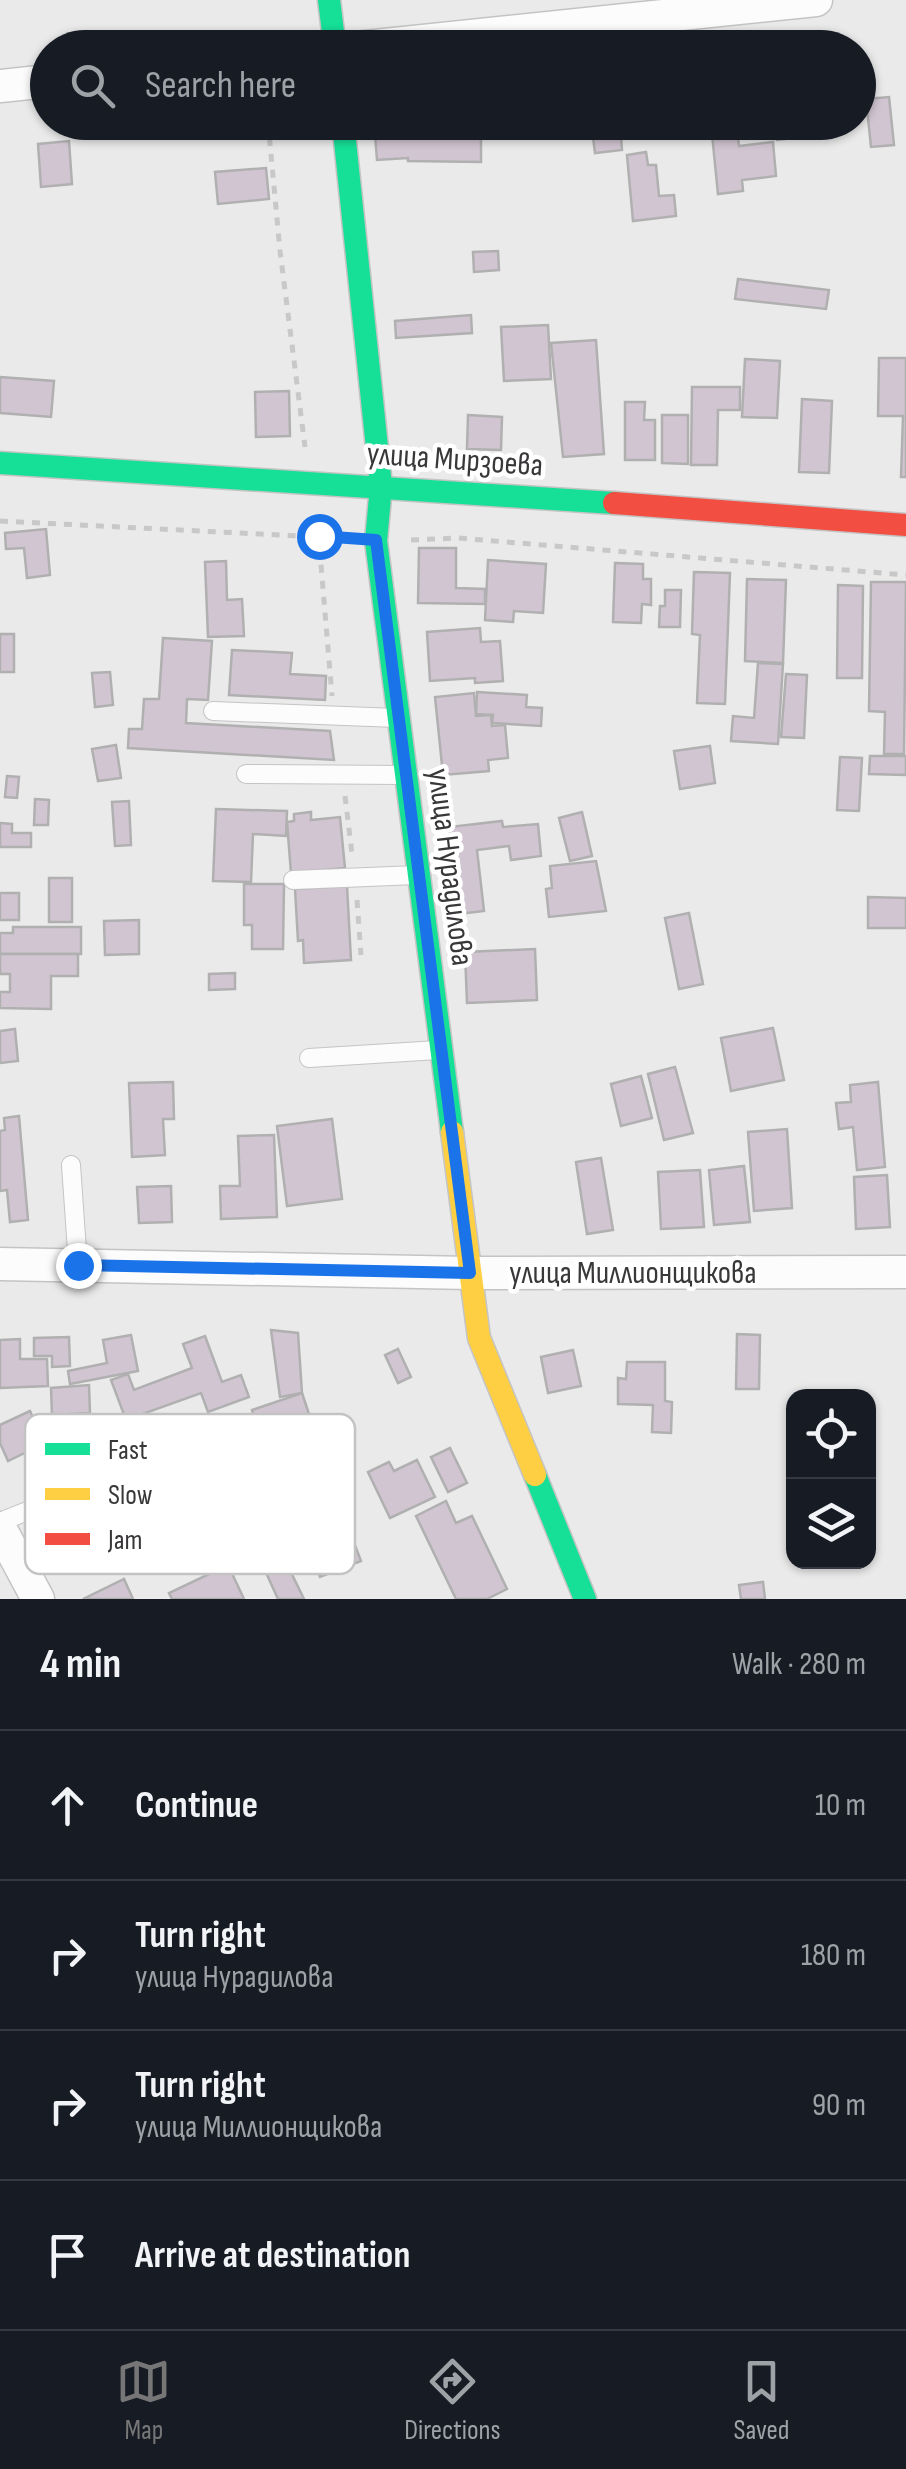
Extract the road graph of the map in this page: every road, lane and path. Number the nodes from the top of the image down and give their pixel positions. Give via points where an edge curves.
1 (329, 0) edge
2 (816, 0) edge
3 (333, 30) edge
4 (528, 30) edge
5 (30, 83) edge
6 (0, 86) edge
7 (270, 140) edge
8 (345, 140) edge
9 (0, 464) edge
10 (312, 484) junction
11 (381, 486) junction
12 (0, 521) edge
13 (906, 525) edge
14 (319, 536) junction
15 (376, 540) junction
16 (906, 575) edge
17 (212, 711) dead end
18 (334, 716) junction
19 (398, 718) junction
20 (246, 774) dead end
21 (342, 775) junction
22 (406, 775) junction
23 (419, 875) junction
24 (355, 877) junction
25 (293, 880) dead end
26 (361, 956) dead end
27 (441, 1050) junction
28 (309, 1058) dead end
29 (72, 1165) dead end
30 (0, 1264) edge
31 (78, 1265) junction
32 (906, 1272) edge
33 (470, 1273) junction
34 (25, 1514) edge
35 (0, 1525) edge
36 (25, 1574) edge
37 (25, 1574) edge
38 (38, 1599) edge
39 (586, 1599) edge

1 - 3 street
2 - 4 street
5 - 6 street
7 - 10 path
8 - 11 street, улица Нурадилова
9 - 10 street, улица Мирзоева
10 - 11 street, улица Мирзоева
10 - 14 path
11 - 13 street, улица Мирзоева
11 - 15 street, улица Нурадилова
12 - 14 path
14 - 15 path
14 - 18 path
15 - 16 path via 458,538
15 - 19 street, улица Нурадилова
17 - 18 lane
18 - 19 lane
19 - 22 street, улица Нурадилова
20 - 21 lane
21 - 22 lane
21 - 24 path
22 - 23 street, улица Нурадилова
23 - 24 lane
23 - 27 street, улица Нурадилова
24 - 25 lane
24 - 26 path
27 - 28 lane
27 - 33 street, улица Нурадилова
29 - 31 lane
30 - 31 street, улица Миллионщикова
31 - 33 street, улица Миллионщикова
32 - 33 street, улица Миллионщикова
33 - 39 street, улица Нурадилова via 479,1338
34 - 35 lane
35 - 36 street
37 - 38 street

